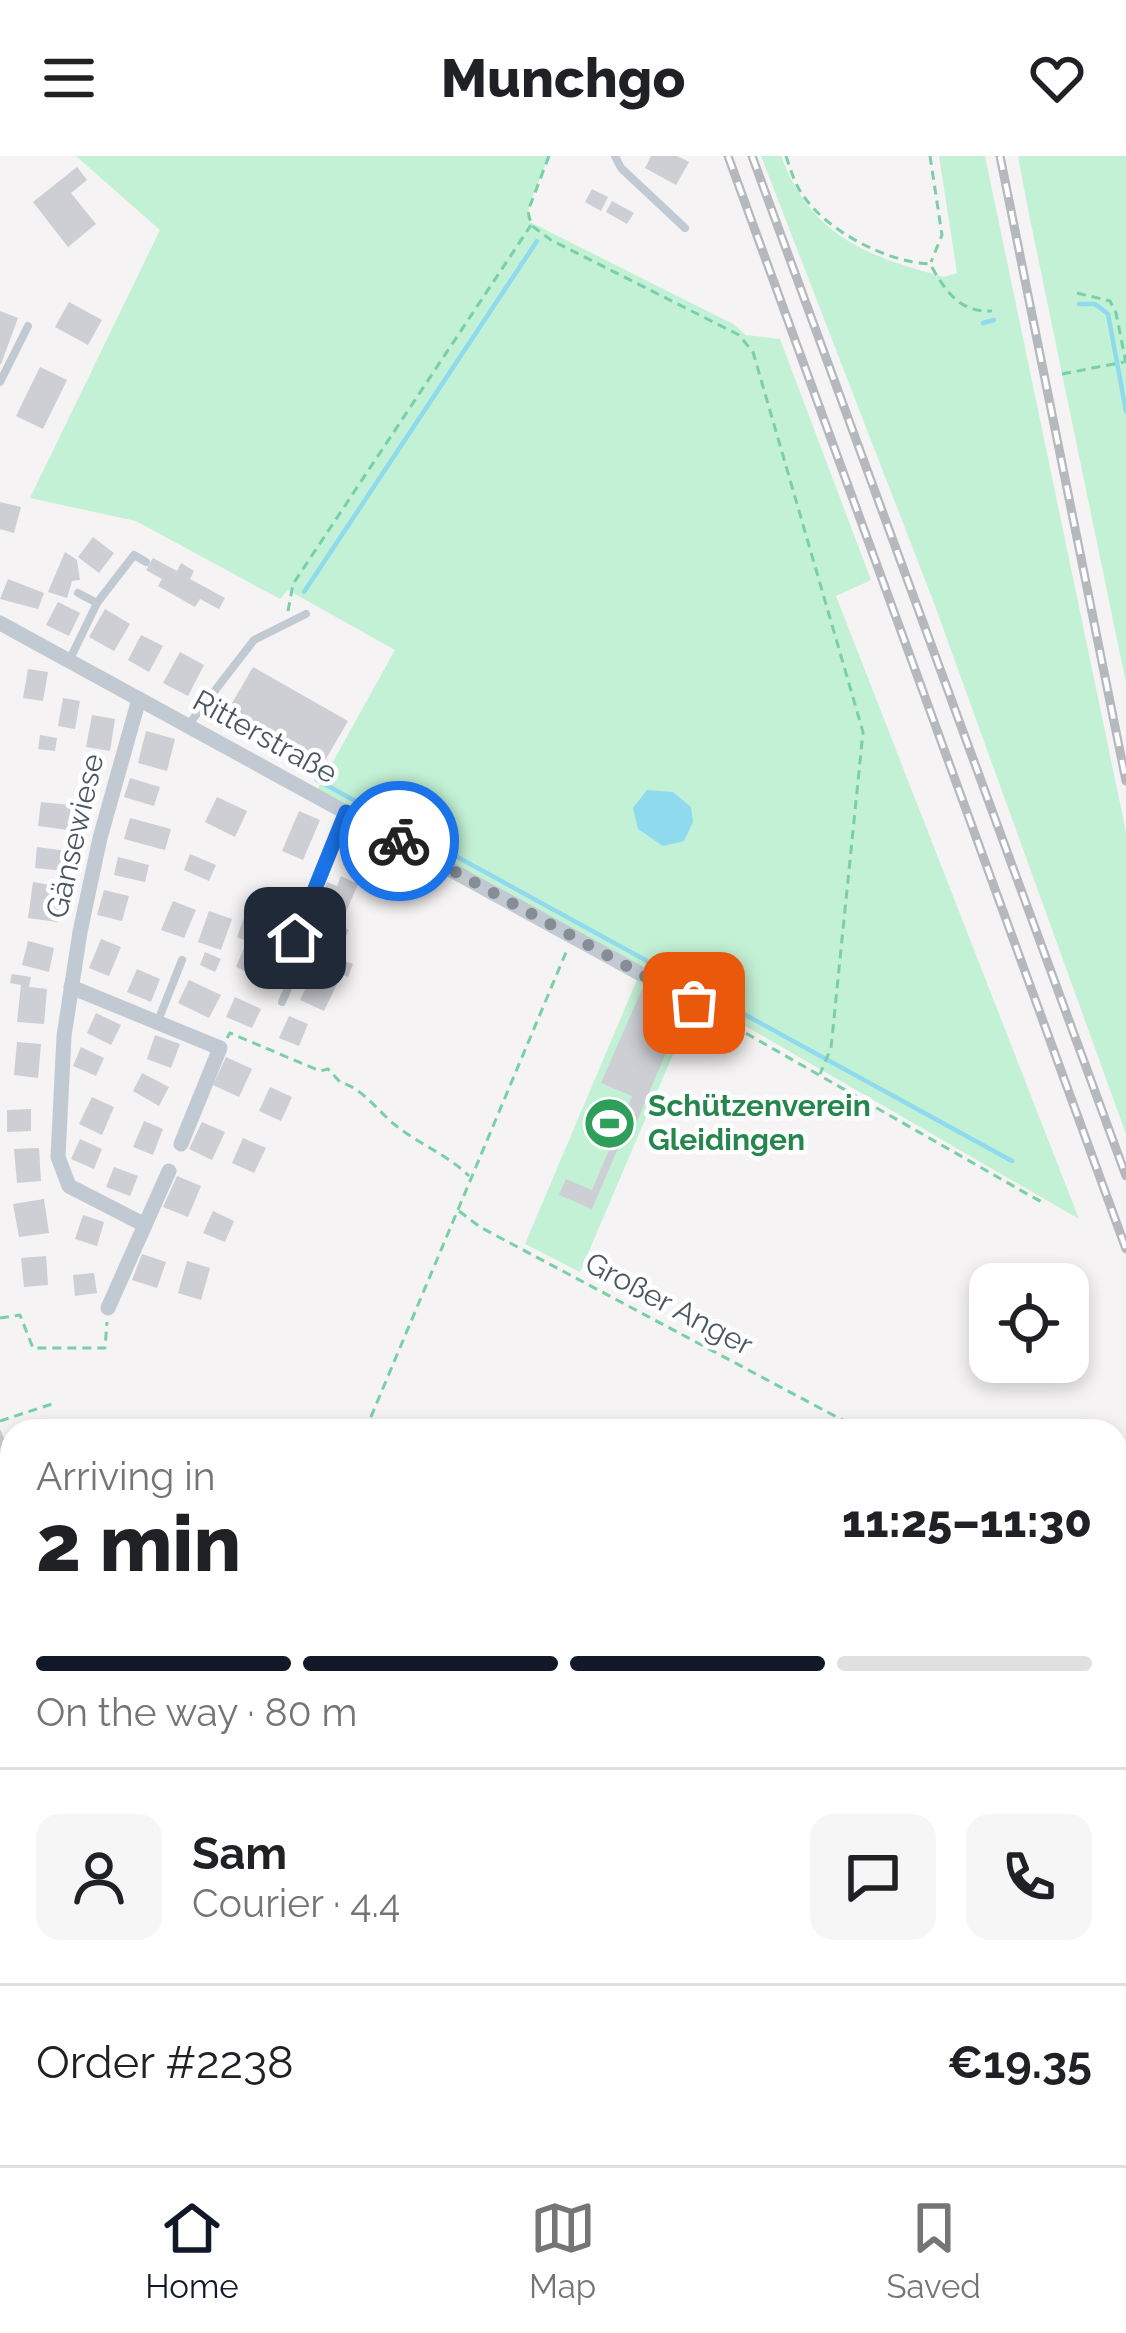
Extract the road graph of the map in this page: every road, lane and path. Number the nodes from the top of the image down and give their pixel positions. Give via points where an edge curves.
1 (549, 156) edge
2 (615, 156) edge
3 (786, 156) edge
4 (930, 156) edge
5 (531, 225) junction
6 (685, 228) dead end
7 (930, 264) junction
8 (1077, 293) dead end
9 (992, 310) dead end
10 (28, 326) dead end
11 (1126, 362) edge
12 (1062, 374) dead end
13 (0, 382) edge
14 (146, 562) dead end
15 (78, 593) dead end
16 (97, 603) junction
17 (306, 614) dead end
18 (0, 622) edge
19 (286, 624) junction
20 (69, 661) junction
21 (140, 699) junction
22 (188, 725) junction
23 (346, 812) junction
24 (295, 938) joint
25 (572, 938) junction
26 (182, 960) dead end
27 (71, 987) junction
28 (282, 1003) dead end
29 (694, 1003) joint
30 (158, 1022) junction
31 (220, 1048) junction
32 (820, 1074) junction
33 (181, 1144) dead end
34 (170, 1171) dead end
35 (470, 1177) junction
36 (1037, 1199) dead end
37 (458, 1209) junction
38 (145, 1225) junction
39 (108, 1308) joint
40 (0, 1318) edge
41 (55, 1403) dead end
42 (3, 1419) edge
43 (370, 1419) edge
44 (840, 1419) edge

1 - 5 path via 528,211
2 - 6 lane
3 - 7 path via 800,191 826,218 869,246
4 - 7 path via 943,235
5 - 19 path via 293,584
5 - 32 path via 739,335 753,352 863,732 831,1048
7 - 9 path via 959,304
8 - 11 path via 1110,301
10 - 13 lane
11 - 12 path
14 - 16 lane via 134,555
15 - 16 lane
16 - 20 lane
17 - 19 lane
18 - 20 street, Ritterstraße
19 - 22 lane via 254,640
20 - 21 street, Ritterstraße
21 - 22 street, Ritterstraße
21 - 27 street, Gänsewiese via 100,838
22 - 23 street, Ritterstraße
23 - 24 street
23 - 25 street, Ritterstraße
24 - 28 lane via 301,958
25 - 29 street, Ritterstraße
25 - 35 path
26 - 30 lane
27 - 30 street
27 - 38 street, Gänsewiese via 58,1157 69,1186
29 - 32 path
30 - 31 street
31 - 33 street
31 - 35 path via 230,1033 328,1069
32 - 36 path
34 - 38 street
35 - 37 path
37 - 43 path
37 - 44 path, Großer Anger
38 - 39 street
39 - 40 path via 103,1348 33,1348 20,1315
41 - 42 path

